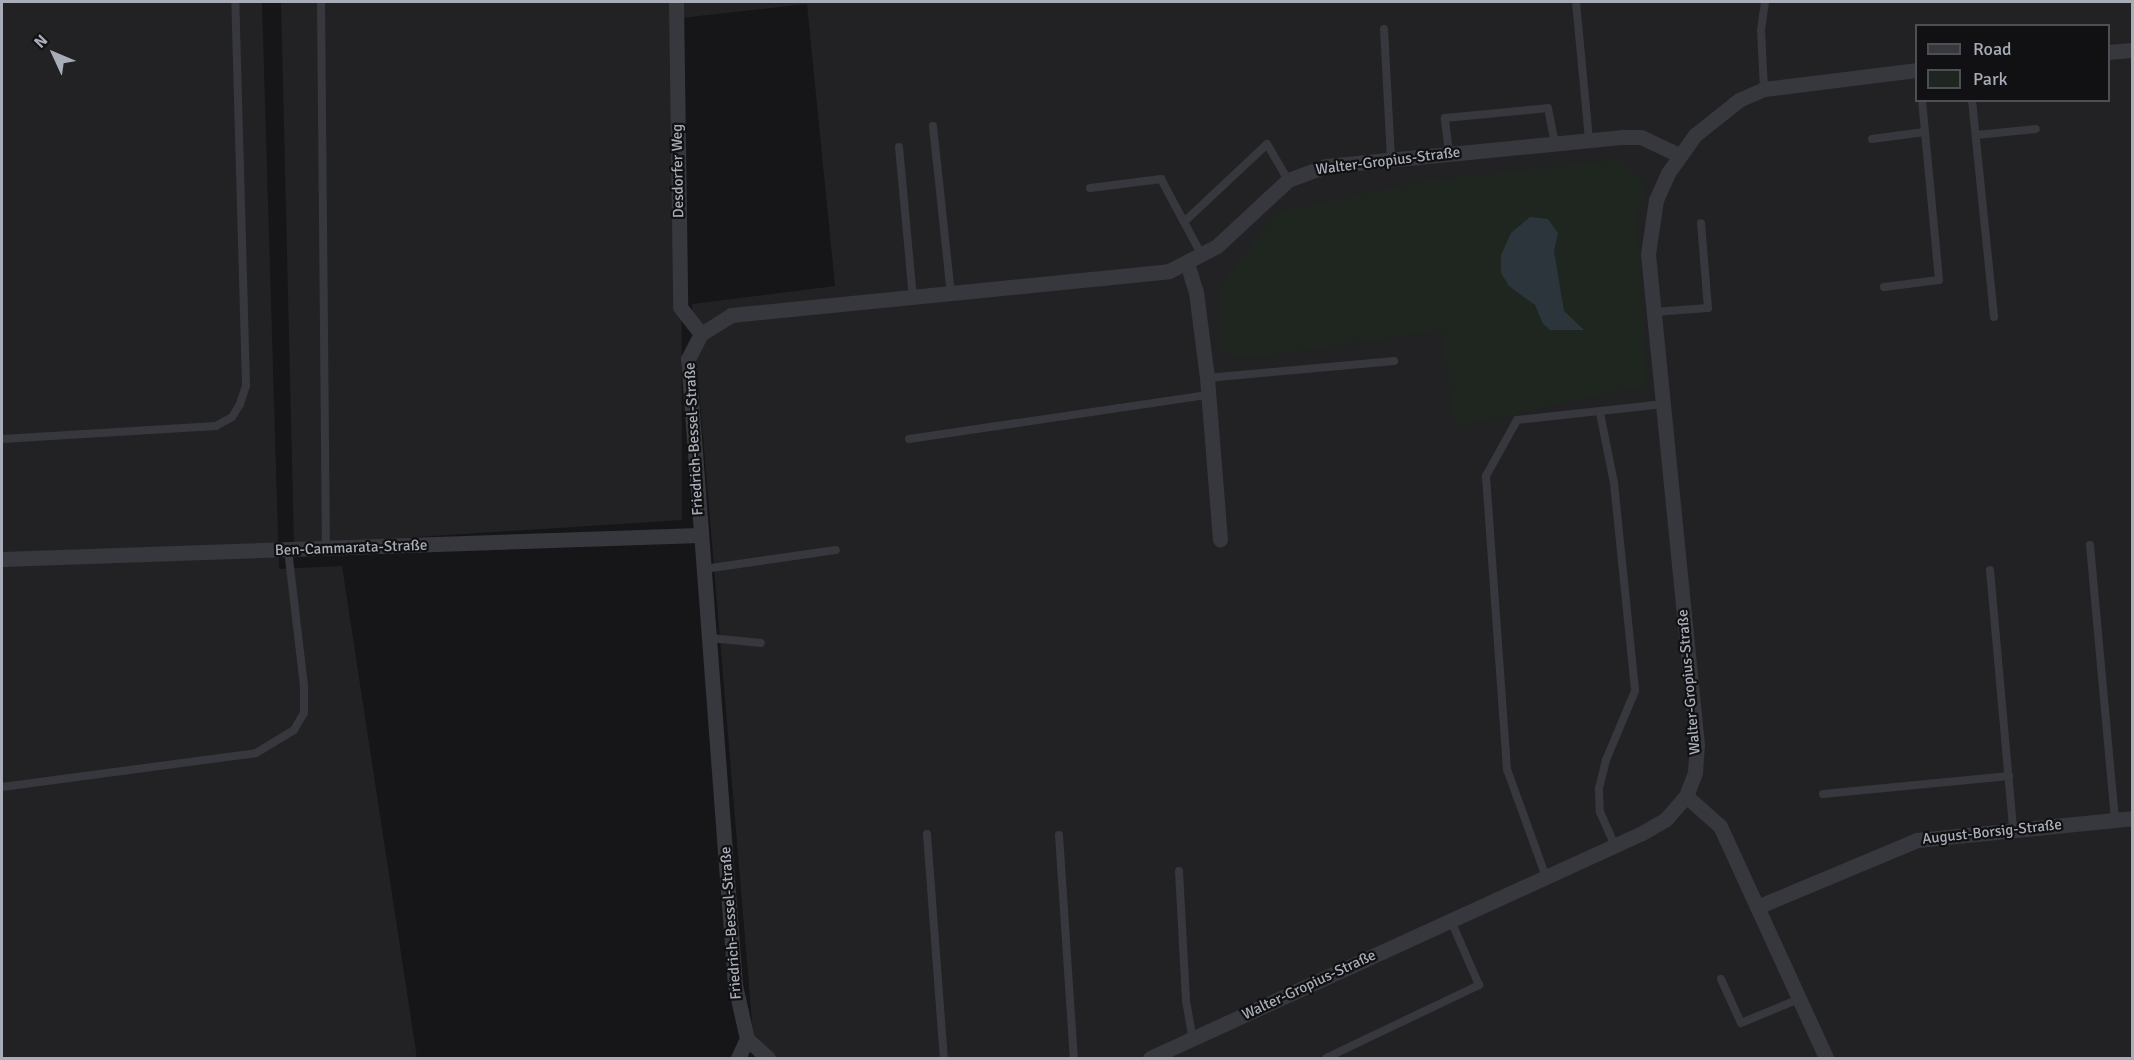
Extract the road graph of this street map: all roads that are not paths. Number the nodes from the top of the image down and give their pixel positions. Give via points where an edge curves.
1 (235, 2) edge
2 (321, 2) edge
3 (676, 2) edge
4 (1576, 2) edge
5 (1765, 2) edge
6 (1384, 29) dead end
7 (2133, 50) edge
8 (2110, 52) edge
9 (1915, 70) edge
10 (1764, 89) junction
11 (1922, 102) edge
12 (1972, 102) edge
13 (933, 126) dead end
14 (2036, 129) dead end
15 (1925, 132) junction
16 (1976, 135) junction
17 (1589, 139) junction
18 (1872, 139) dead end
19 (1555, 143) junction
20 (899, 147) dead end
21 (1449, 153) junction
22 (1679, 155) junction
23 (1391, 159) junction
24 (1288, 180) junction
25 (1090, 188) dead end
26 (1184, 222) junction
27 (1701, 224) dead end
28 (1202, 256) junction
29 (1187, 263) junction
30 (1884, 287) dead end
31 (951, 294) junction
32 (913, 297) junction
33 (1654, 312) junction
34 (1994, 317) dead end
35 (700, 334) junction
36 (1394, 361) dead end
37 (1207, 378) junction
38 (1208, 395) junction
39 (1664, 404) junction
40 (1600, 413) junction
41 (2, 439) edge
42 (909, 439) dead end
43 (700, 535) junction
44 (1220, 539) dead end
45 (2090, 545) dead end
46 (326, 549) junction
47 (288, 550) junction
48 (836, 550) dead end
49 (2, 559) edge
50 (704, 569) junction
51 (1990, 570) dead end
52 (710, 638) junction
53 (761, 643) dead end
54 (2009, 776) junction
55 (2, 788) edge
56 (1823, 794) dead end
57 (1686, 796) junction
58 (2133, 818) edge
59 (2115, 820) junction
60 (2013, 828) junction
61 (927, 834) dead end
62 (1059, 835) dead end
63 (1615, 846) junction
64 (1179, 871) dead end
65 (1546, 877) junction
66 (1757, 907) junction
67 (1451, 921) junction
68 (1721, 980) dead end
69 (1799, 999) junction
70 (747, 1039) junction
71 (1193, 1039) junction
72 (738, 1059) edge
73 (768, 1059) edge
74 (944, 1059) edge
75 (1074, 1059) edge
76 (1150, 1059) edge
77 (1326, 1059) edge
78 (1826, 1059) edge

1 - 41 lane via 246,385 240,404 232,417 216,426
2 - 46 lane
3 - 35 street, Desdorfer Weg via 680,307
4 - 17 lane
5 - 10 lane via 1761,30
6 - 23 lane
7 - 8 street
9 - 10 street, Walter-Gropius-Straße
10 - 22 street, Walter-Gropius-Straße via 1713,117
11 - 15 lane
12 - 16 lane
13 - 31 lane
14 - 16 lane
15 - 18 lane
15 - 30 lane via 1939,280
16 - 34 lane
17 - 19 street, Walter-Gropius-Straße
17 - 22 street, Walter-Gropius-Straße via 1641,137
19 - 21 street, Walter-Gropius-Straße
19 - 21 lane via 1548,108 1445,118
20 - 32 lane
21 - 23 street, Walter-Gropius-Straße
22 - 33 street, Walter-Gropius-Straße via 1656,200 1649,226
23 - 24 street, Walter-Gropius-Straße via 1326,166
24 - 26 lane via 1267,144
24 - 28 street, Walter-Gropius-Straße
25 - 26 lane via 1161,179
26 - 28 lane
27 - 33 lane via 1708,308
28 - 29 street, Walter-Gropius-Straße
29 - 31 street via 1169,271
29 - 37 street via 1196,292
31 - 32 street
32 - 35 street via 731,315
33 - 39 street, Walter-Gropius-Straße
35 - 43 street, Friedrich-Bessel-Straße via 688,359
36 - 37 lane
37 - 38 street
38 - 42 lane
38 - 44 street
39 - 40 lane
39 - 57 street, Walter-Gropius-Straße via 1696,745 1695,772
40 - 63 lane via 1614,483 1635,691 1606,760 1599,789 1600,812
40 - 65 lane via 1516,420 1486,476 1507,769
43 - 46 street, Ben-Cammarata-Straße
43 - 50 street, Friedrich-Bessel-Straße
45 - 59 lane
46 - 47 street, Ben-Cammarata-Straße
47 - 49 street, Ben-Cammarata-Straße
47 - 55 lane via 304,686 304,713 294,730 256,753
48 - 50 lane
50 - 52 street, Friedrich-Bessel-Straße
51 - 54 lane
52 - 53 lane
52 - 70 street, Friedrich-Bessel-Straße via 735,985
54 - 56 lane
54 - 60 lane
57 - 63 street, Walter-Gropius-Straße via 1666,819
57 - 66 street via 1720,826
58 - 59 street, August-Borsig-Straße
59 - 60 street, August-Borsig-Straße
60 - 66 street, August-Borsig-Straße via 1917,840
61 - 74 lane
62 - 75 lane
63 - 65 street, Walter-Gropius-Straße
64 - 71 lane via 1186,1001
65 - 67 street, Walter-Gropius-Straße
66 - 69 street
67 - 71 street, Walter-Gropius-Straße
67 - 77 lane via 1479,985
68 - 69 lane via 1741,1023
69 - 78 street
70 - 72 street
70 - 73 street
71 - 76 street, Walter-Gropius-Straße

